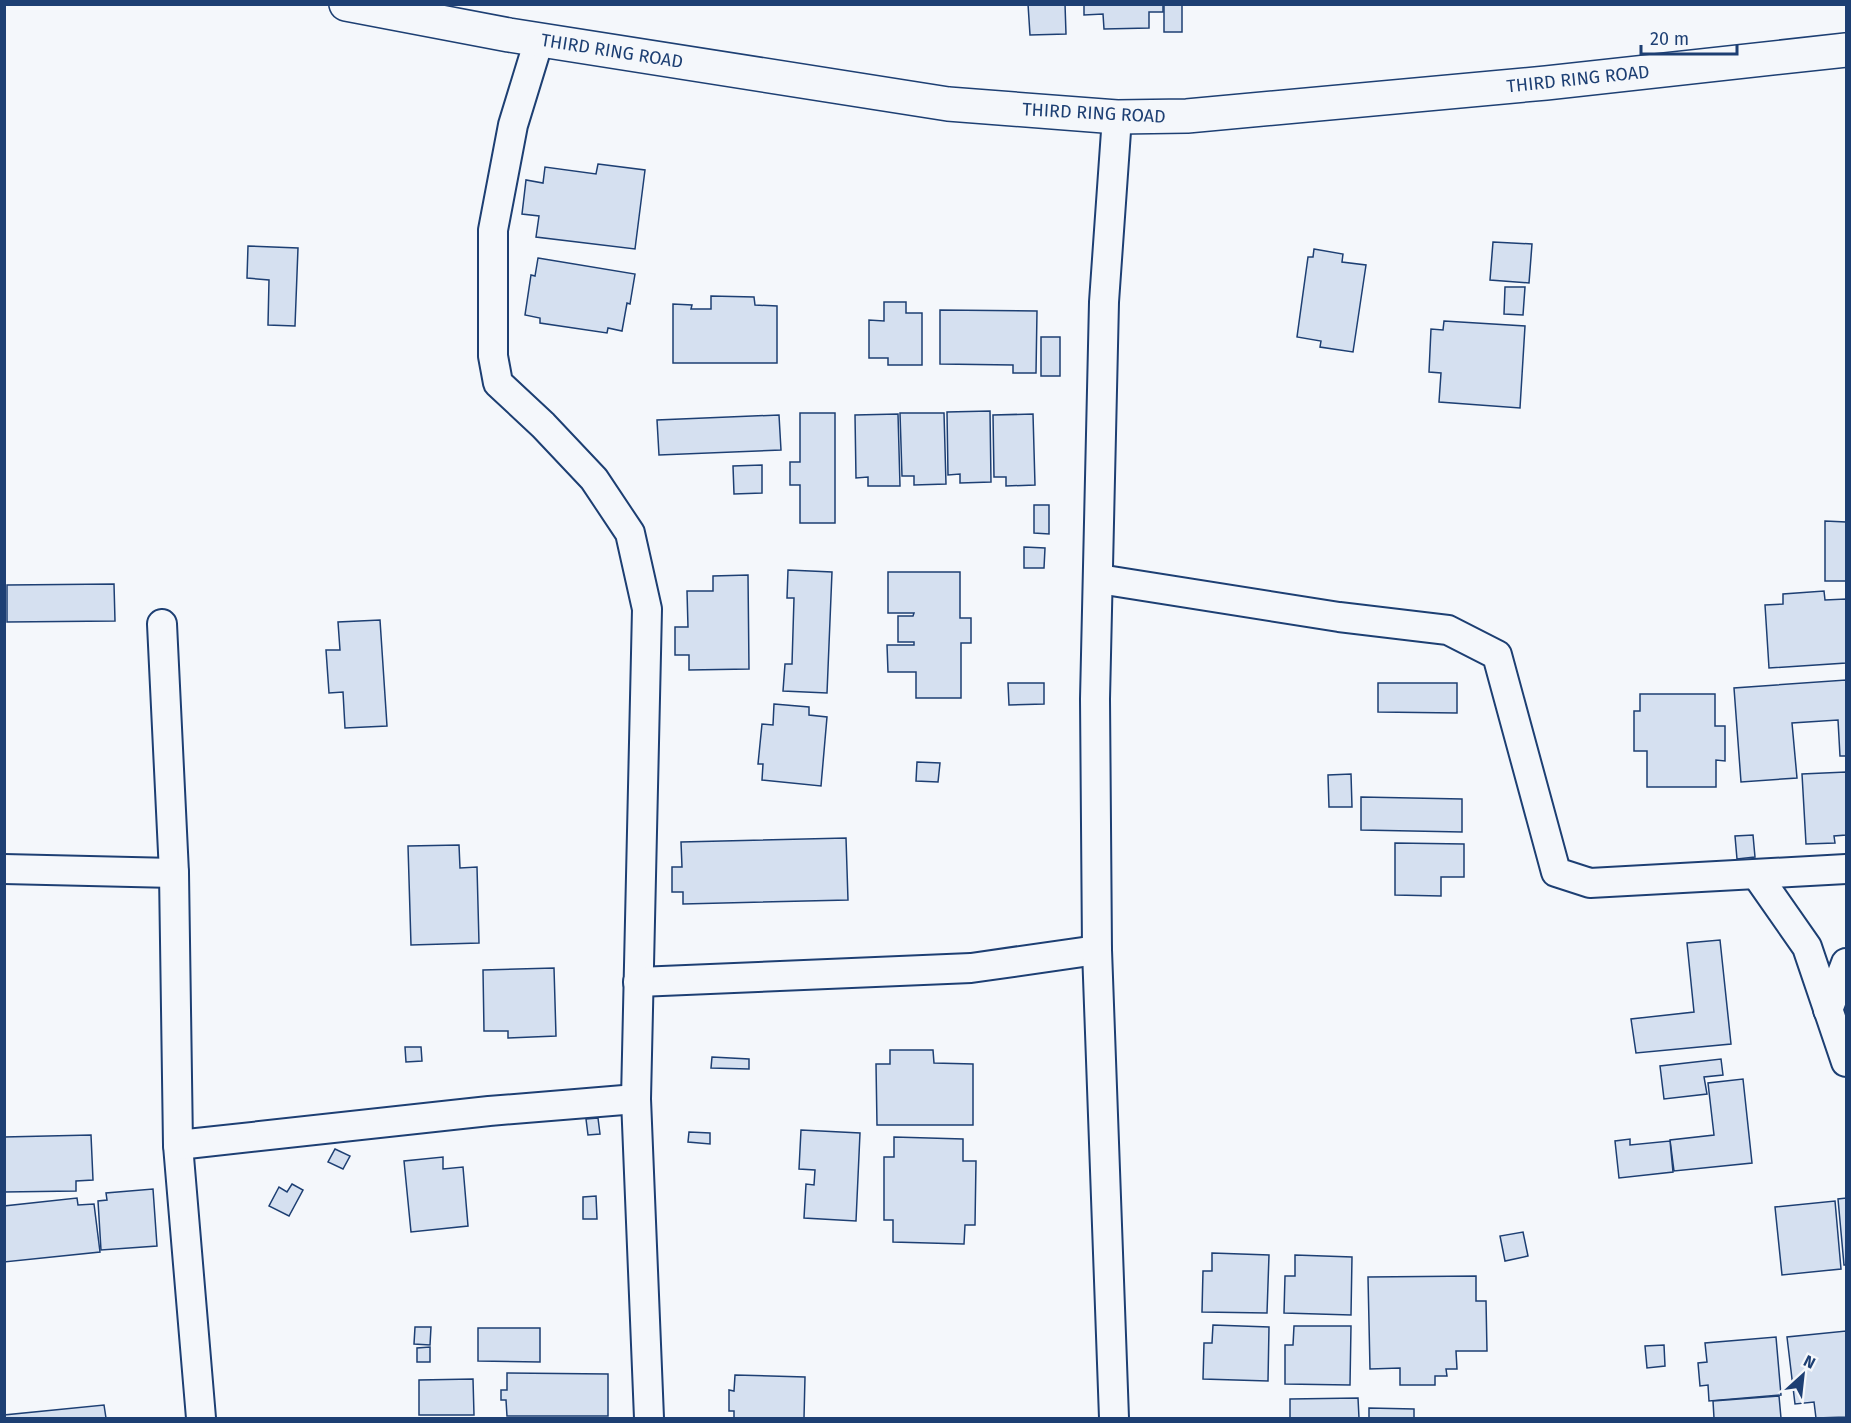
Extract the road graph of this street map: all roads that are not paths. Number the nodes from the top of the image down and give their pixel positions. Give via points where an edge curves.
1 (346, 4) edge
2 (539, 40) junction
3 (1846, 51) edge
4 (1116, 117) junction
5 (1099, 579) junction
6 (162, 624) dead end
7 (4, 869) edge
8 (1846, 869) edge
9 (174, 873) junction
10 (1756, 874) junction
11 (1097, 950) junction
12 (1846, 963) edge
13 (638, 982) junction
14 (1828, 1010) junction
15 (1846, 1062) edge
16 (636, 1100) junction
17 (178, 1145) junction
18 (201, 1419) edge
19 (649, 1419) edge
20 (1114, 1419) edge

1 - 2 street, THIRD RING ROAD
2 - 4 street, THIRD RING ROAD via 948,104
2 - 13 street via 513,125 493,230 493,356 498,383 594,479 630,533 647,609
3 - 4 street, THIRD RING ROAD via 1223,113
4 - 5 street via 1104,302
5 - 10 street via 1448,630 1497,655 1556,872 1590,883
5 - 11 street via 1095,699
6 - 9 street
7 - 9 street
8 - 10 street
9 - 17 street
10 - 14 street via 1807,947
11 - 13 street via 970,968
11 - 20 street
12 - 14 street
13 - 16 street
14 - 15 street
16 - 17 street via 489,1111
16 - 19 street
17 - 18 street

